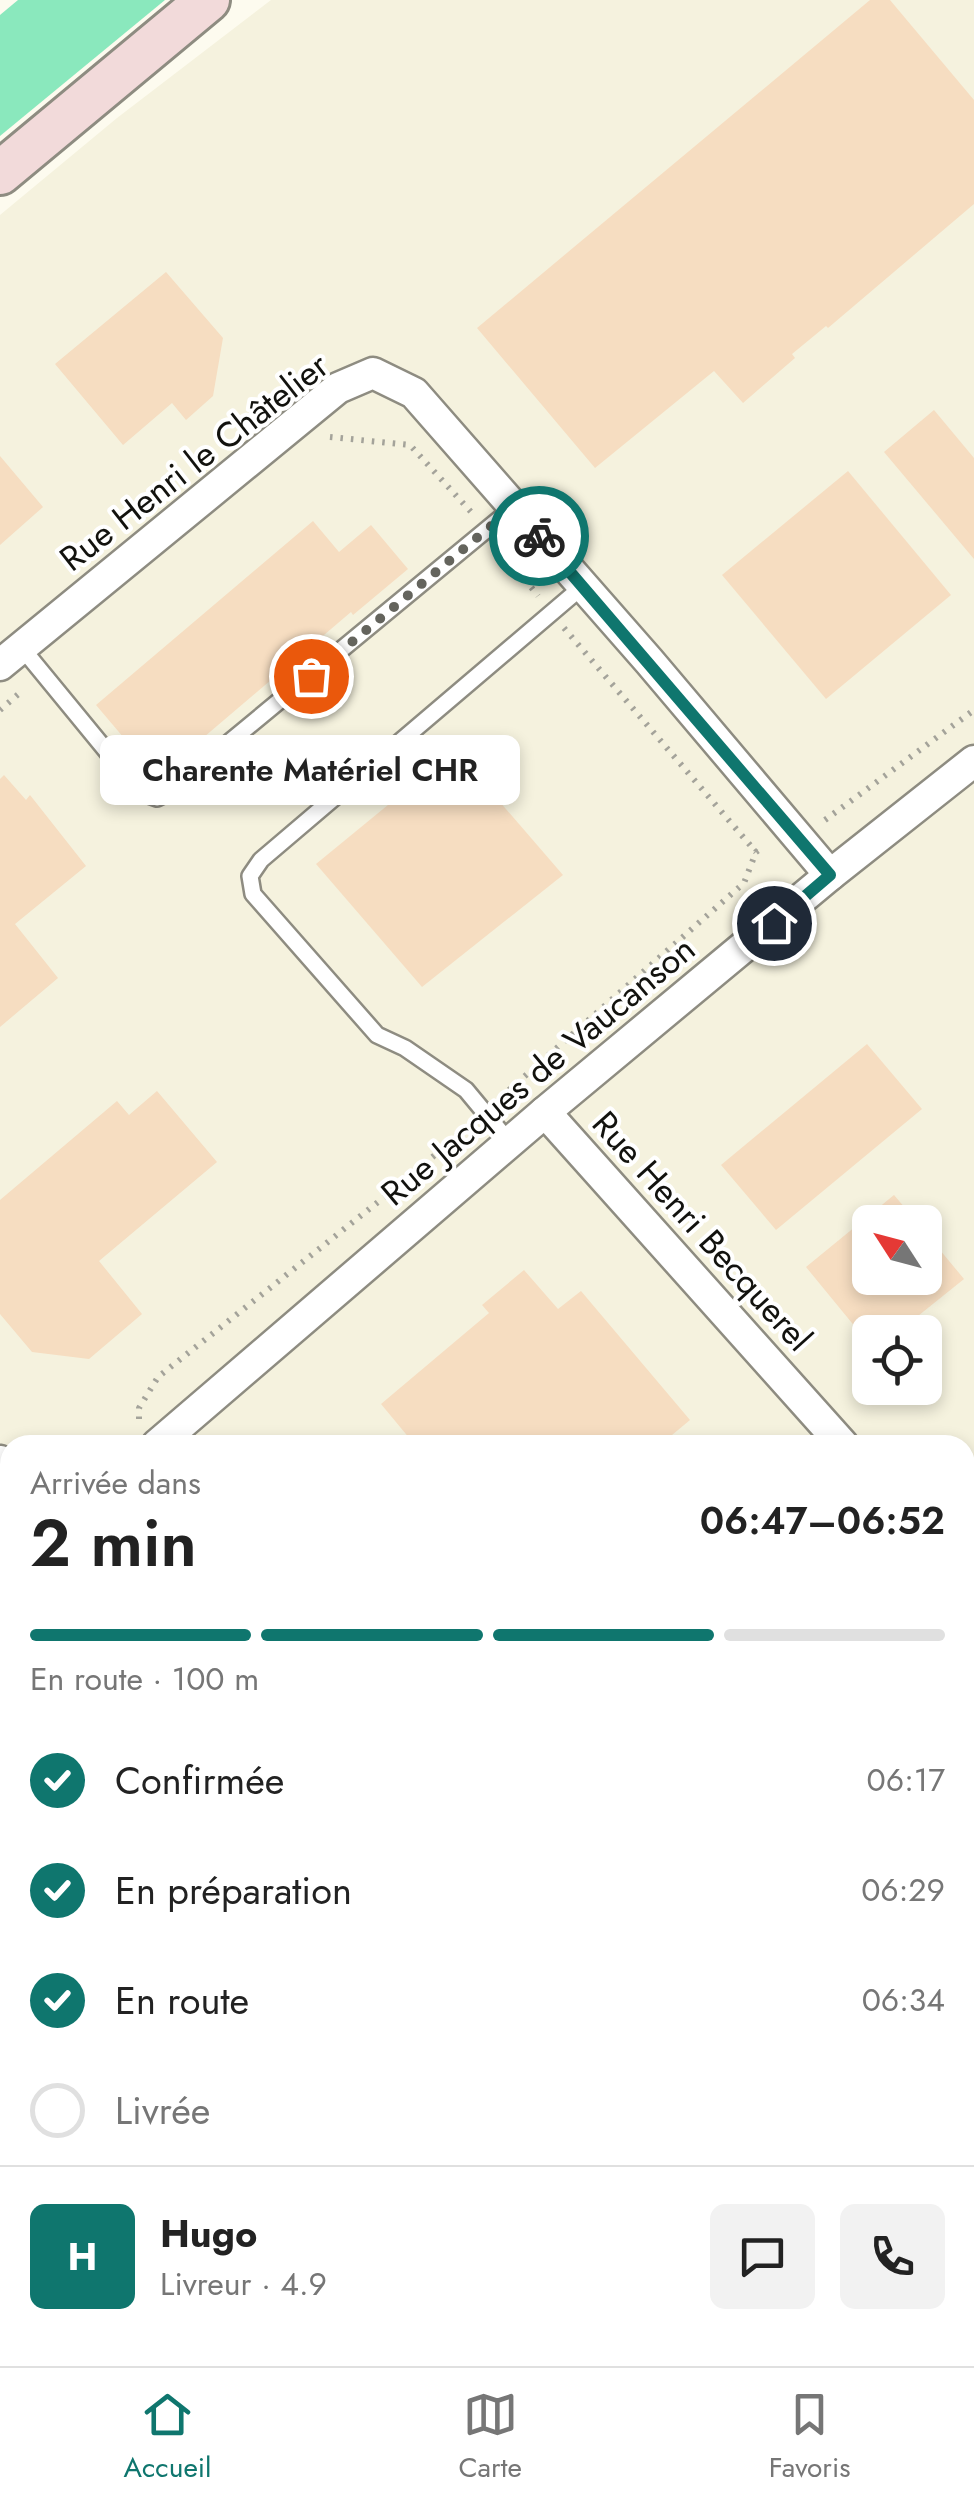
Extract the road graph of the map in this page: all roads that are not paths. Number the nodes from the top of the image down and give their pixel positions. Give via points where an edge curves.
1 (208, 0) edge
2 (0, 174) edge
3 (514, 507) junction
4 (583, 586) junction
5 (11, 656) edge
6 (974, 761) edge
7 (830, 875) junction
8 (546, 1112) junction
9 (510, 1143) junction
10 (149, 1435) edge
11 (834, 1435) edge

1 - 2 street
3 - 4 street, Rue Henri le Châtelier
3 - 5 street, Rue Henri le Châtelier via 414,392 373,374 338,388
3 - 5 lane via 157,798 132,782
4 - 7 street, Rue Henri le Châtelier
4 - 9 lane via 250,876 253,894 377,1035 466,1090
6 - 7 street, Rue Jacques de Vaucanson
7 - 8 street, Rue Jacques de Vaucanson
8 - 9 street, Rue Jacques de Vaucanson
8 - 11 street, Rue Henri Becquerel
9 - 10 street, Rue Jacques de Vaucanson

